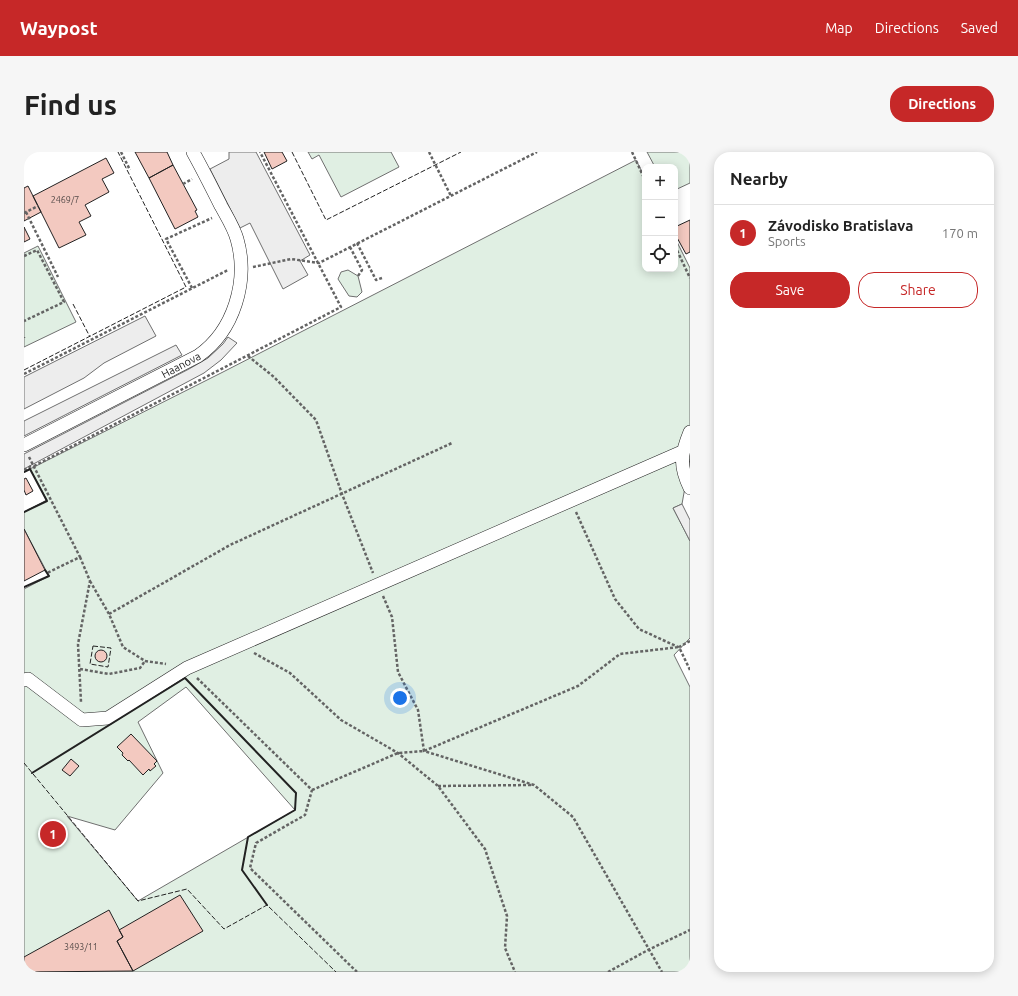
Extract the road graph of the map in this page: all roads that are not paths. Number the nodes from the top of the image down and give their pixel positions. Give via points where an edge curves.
1 (193, 152) edge
2 (690, 432) edge
3 (26, 449) edge
4 (682, 452) junction
5 (690, 488) edge
6 (24, 680) edge

1 - 3 street, Haanova via 234,231 239,250 237,296 226,328 209,348 191,360
2 - 4 street
4 - 5 street via 684,476
4 - 6 street via 187,668 108,718 82,720 48,692 28,679

